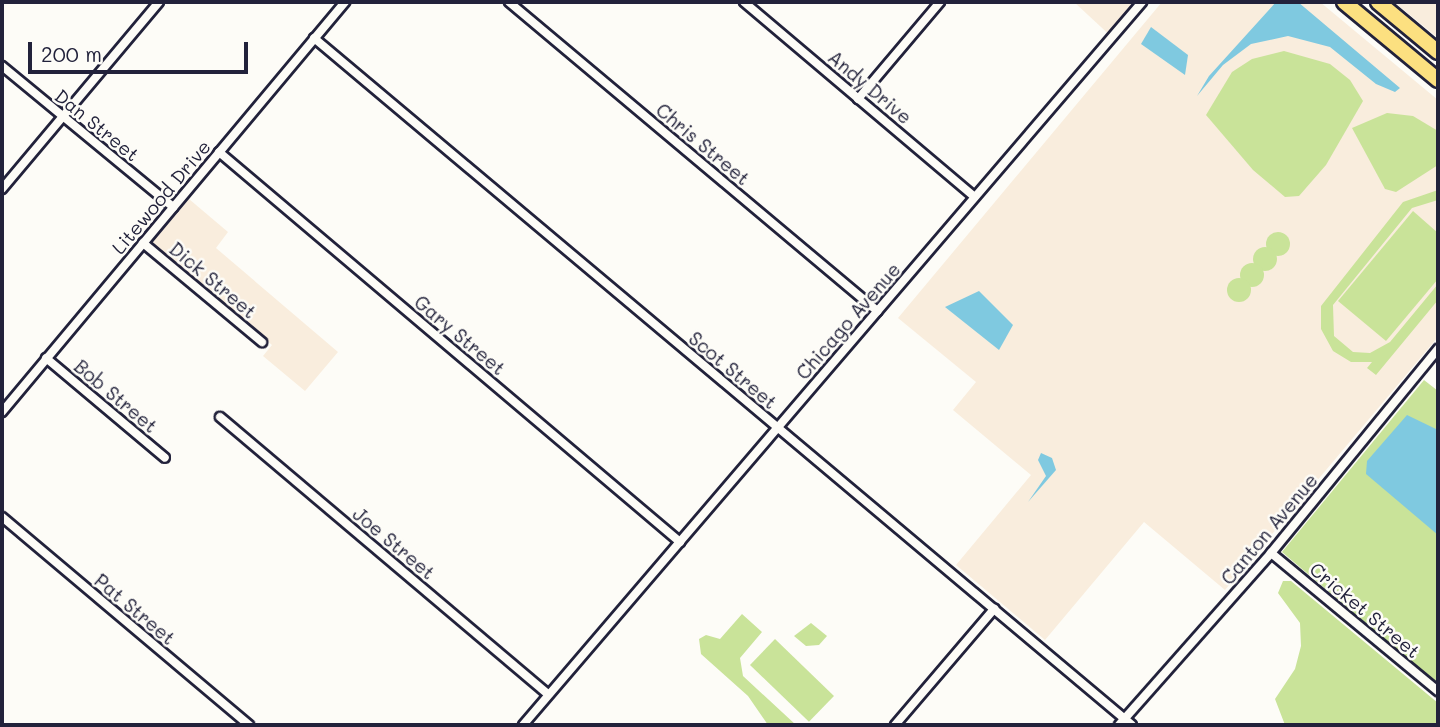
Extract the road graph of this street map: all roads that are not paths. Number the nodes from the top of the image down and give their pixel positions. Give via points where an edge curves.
1 (159, 2) edge
2 (345, 2) edge
3 (509, 2) edge
4 (744, 2) edge
5 (940, 2) edge
6 (1142, 2) edge
7 (1344, 2) edge
8 (1378, 2) edge
9 (314, 38) junction
10 (1438, 52) edge
11 (2, 66) edge
12 (1438, 80) edge
13 (858, 99) junction
14 (62, 117) junction
15 (219, 152) junction
16 (2, 189) edge
17 (975, 197) junction
18 (173, 207) junction
19 (143, 243) junction
20 (877, 311) junction
21 (262, 342) dead end
22 (1438, 349) edge
23 (46, 358) junction
24 (2, 412) edge
25 (220, 417) dead end
26 (778, 428) junction
27 (165, 458) dead end
28 (2, 517) edge
29 (680, 542) junction
30 (1272, 553) junction
31 (994, 610) junction
32 (1438, 691) edge
33 (547, 693) junction
34 (1125, 723) edge
35 (249, 725) edge
36 (523, 725) edge
37 (895, 725) edge

1 - 14 street
2 - 9 street, Litewood Drive
3 - 20 street, Chris Street
4 - 13 street, Andy Drive
5 - 13 street
6 - 17 street, Chicago Avenue
7 - 12 main road
8 - 10 main road
9 - 15 street, Litewood Drive
9 - 26 street, Scot Street
11 - 14 street, Dan Street
13 - 17 street, Andy Drive
14 - 16 street
14 - 18 street, Dan Street
15 - 18 street, Litewood Drive
15 - 29 street, Gary Street
17 - 20 street, Chicago Avenue
18 - 19 street, Litewood Drive
19 - 21 street, Dick Street
19 - 23 street, Litewood Drive
20 - 26 street, Chicago Avenue
22 - 30 street, Canton Avenue
23 - 24 street, Litewood Drive
23 - 27 street, Bob Street
25 - 33 street, Joe Street
26 - 29 street, Chicago Avenue
26 - 31 street, Scot Street
28 - 35 street, Pat Street
29 - 33 street, Chicago Avenue
30 - 32 street, Cricket Street
30 - 34 street, Canton Avenue
31 - 34 street, Scot Street
31 - 37 street
33 - 36 street, Chicago Avenue

